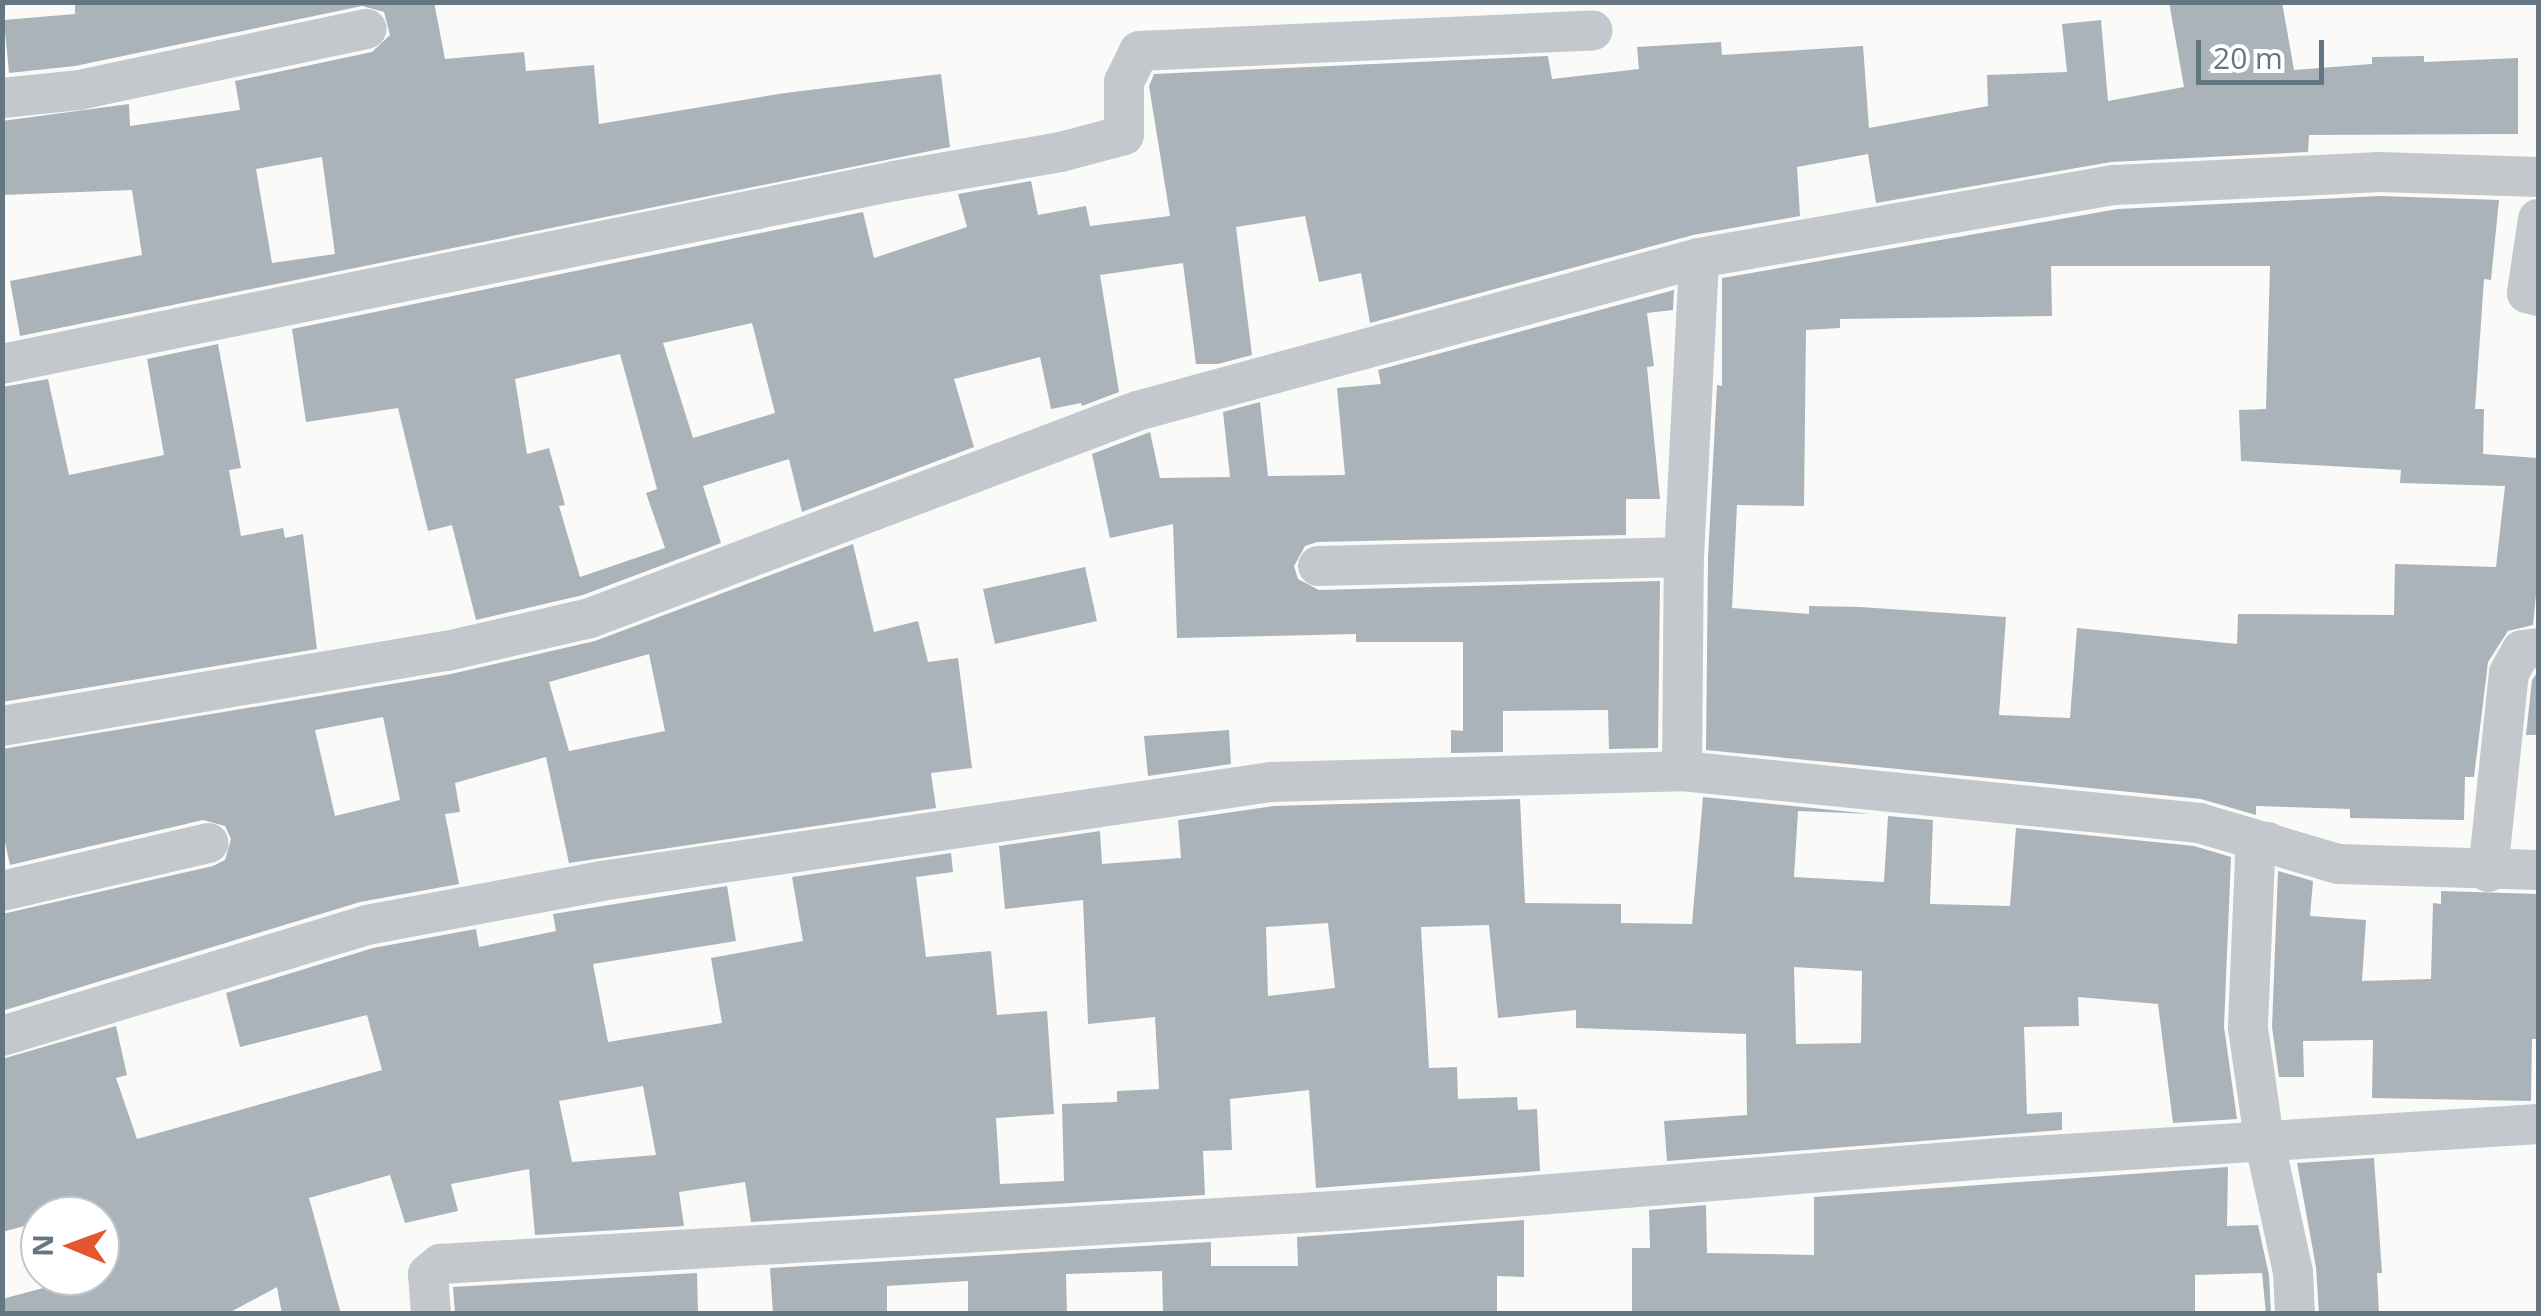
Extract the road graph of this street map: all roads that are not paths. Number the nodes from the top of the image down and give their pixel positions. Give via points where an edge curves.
1 (368, 29) dead end
2 (1593, 30) dead end
3 (2, 98) edge
4 (2538, 177) edge
5 (2538, 219) edge
6 (1699, 258) junction
7 (2538, 296) edge
8 (2, 364) edge
9 (1684, 558) junction
10 (1318, 566) dead end
11 (2538, 648) edge
12 (2, 726) edge
13 (1682, 771) junction
14 (2268, 842) junction
15 (208, 843) dead end
16 (2538, 870) edge
17 (2488, 872) junction
18 (2, 890) edge
19 (2, 1036) edge
20 (2538, 1124) edge
21 (2264, 1140) junction
22 (431, 1314) edge
23 (2295, 1314) edge

1 - 3 street via 79,90
2 - 8 street via 1139,51 1124,82 1124,135
4 - 6 street via 2380,172 2116,185
5 - 7 street via 2527,293
6 - 9 street
6 - 12 street via 1136,411 590,618 447,651
9 - 10 street
9 - 13 street
11 - 17 street via 2522,650 2509,673
13 - 14 street via 2199,824
13 - 19 street via 1271,782 601,882 366,925
14 - 17 street via 2338,864
14 - 21 street via 2256,858 2248,1028
15 - 18 street
16 - 17 street
20 - 21 street
21 - 22 street via 1351,1210 440,1264 428,1274
21 - 23 street via 2293,1272

